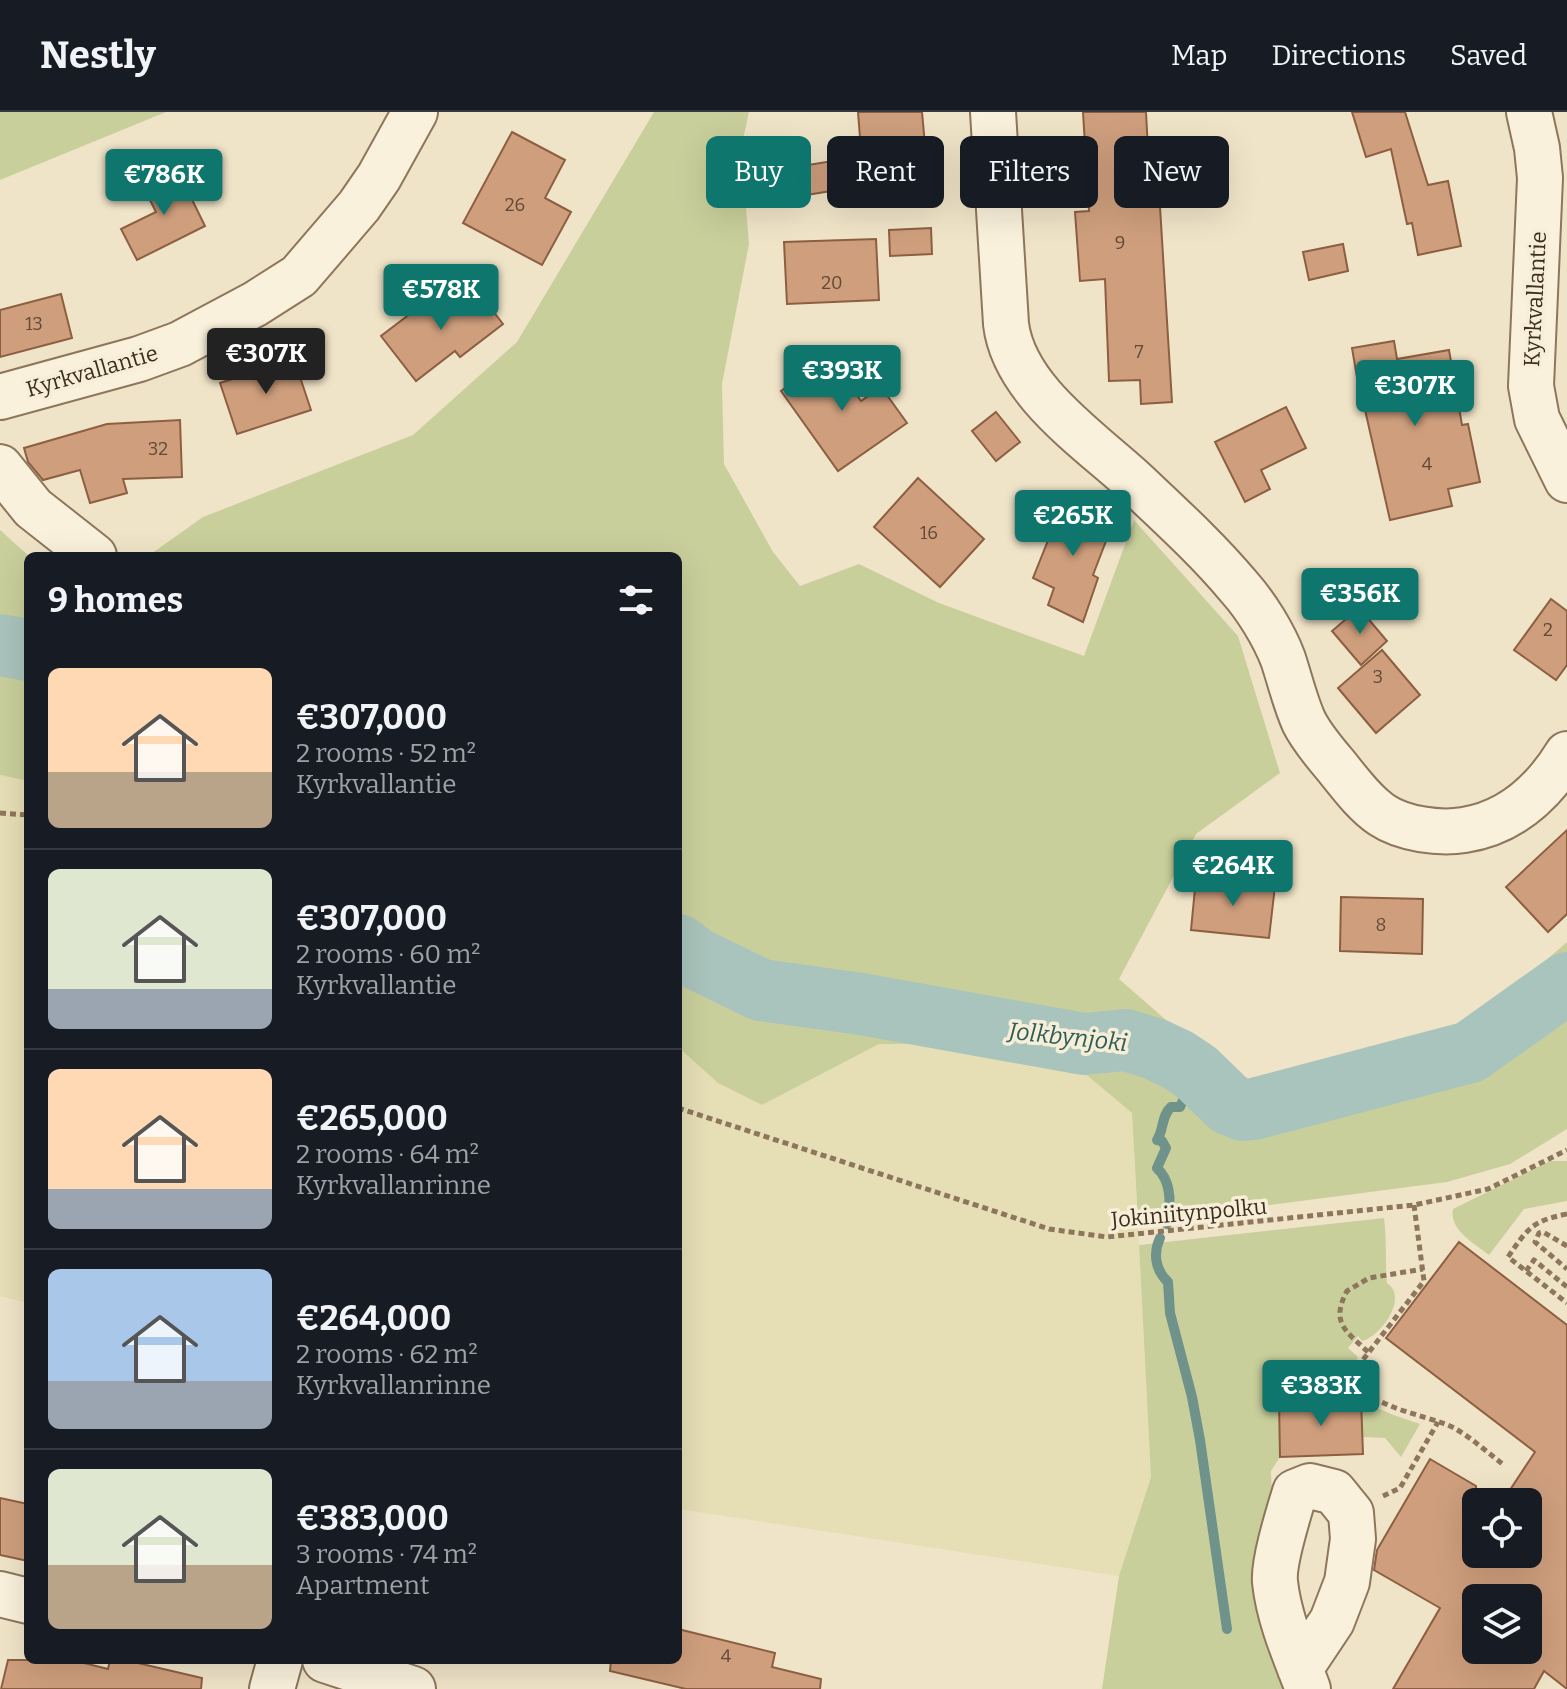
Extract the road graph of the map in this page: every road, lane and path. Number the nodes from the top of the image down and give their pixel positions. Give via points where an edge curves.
1 (415, 112) edge
2 (993, 112) edge
3 (1529, 112) edge
4 (0, 397) edge
5 (0, 467) edge
6 (1567, 480) edge
7 (89, 552) edge
8 (1567, 754) edge
9 (0, 813) edge
10 (24, 815) edge
11 (682, 1109) edge
12 (1567, 1150) edge
13 (1414, 1205) junction
14 (1567, 1214) edge
15 (1567, 1246) edge
16 (1423, 1269) junction
17 (1567, 1269) edge
18 (1526, 1271) junction
19 (1567, 1287) edge
20 (1567, 1303) edge
21 (1368, 1352) junction
22 (1438, 1422) junction
23 (1504, 1465) dead end
24 (1351, 1513) junction
25 (0, 1594) edge
26 (24, 1600) edge
27 (279, 1664) edge
28 (337, 1664) edge
29 (1304, 1679) edge
30 (272, 1689) edge
31 (413, 1689) edge

1 - 4 street, Kyrkvallantie via 359,206 299,276 180,344
2 - 8 street via 1007,340 1018,362 1079,435 1145,491 1242,589 1282,657 1306,726 1354,789 1381,814 1399,822 1440,831 1466,830 1513,814
3 - 6 street, Kyrkvallantie via 1540,178 1531,386 1537,419
5 - 7 street via 33,508
9 - 10 path
11 - 13 path, Jokiniitynpolku via 1049,1229 1107,1237
12 - 13 path, Jokiniitynpolku via 1488,1189
13 - 16 path
14 - 18 path via 1537,1221 1524,1234 1508,1257
15 - 17 path via 1543,1232 1535,1242
16 - 21 path via 1424,1281
16 - 21 path via 1369,1278 1347,1291 1341,1327
18 - 19 path via 1534,1260
18 - 20 path
21 - 22 path via 1357,1372 1364,1392
22 - 23 path
22 - 24 path via 1400,1488
24 - 29 street via 1347,1582
24 - 29 street via 1334,1492 1310,1486 1295,1492 1275,1579
25 - 26 street
27 - 30 street
28 - 31 street

